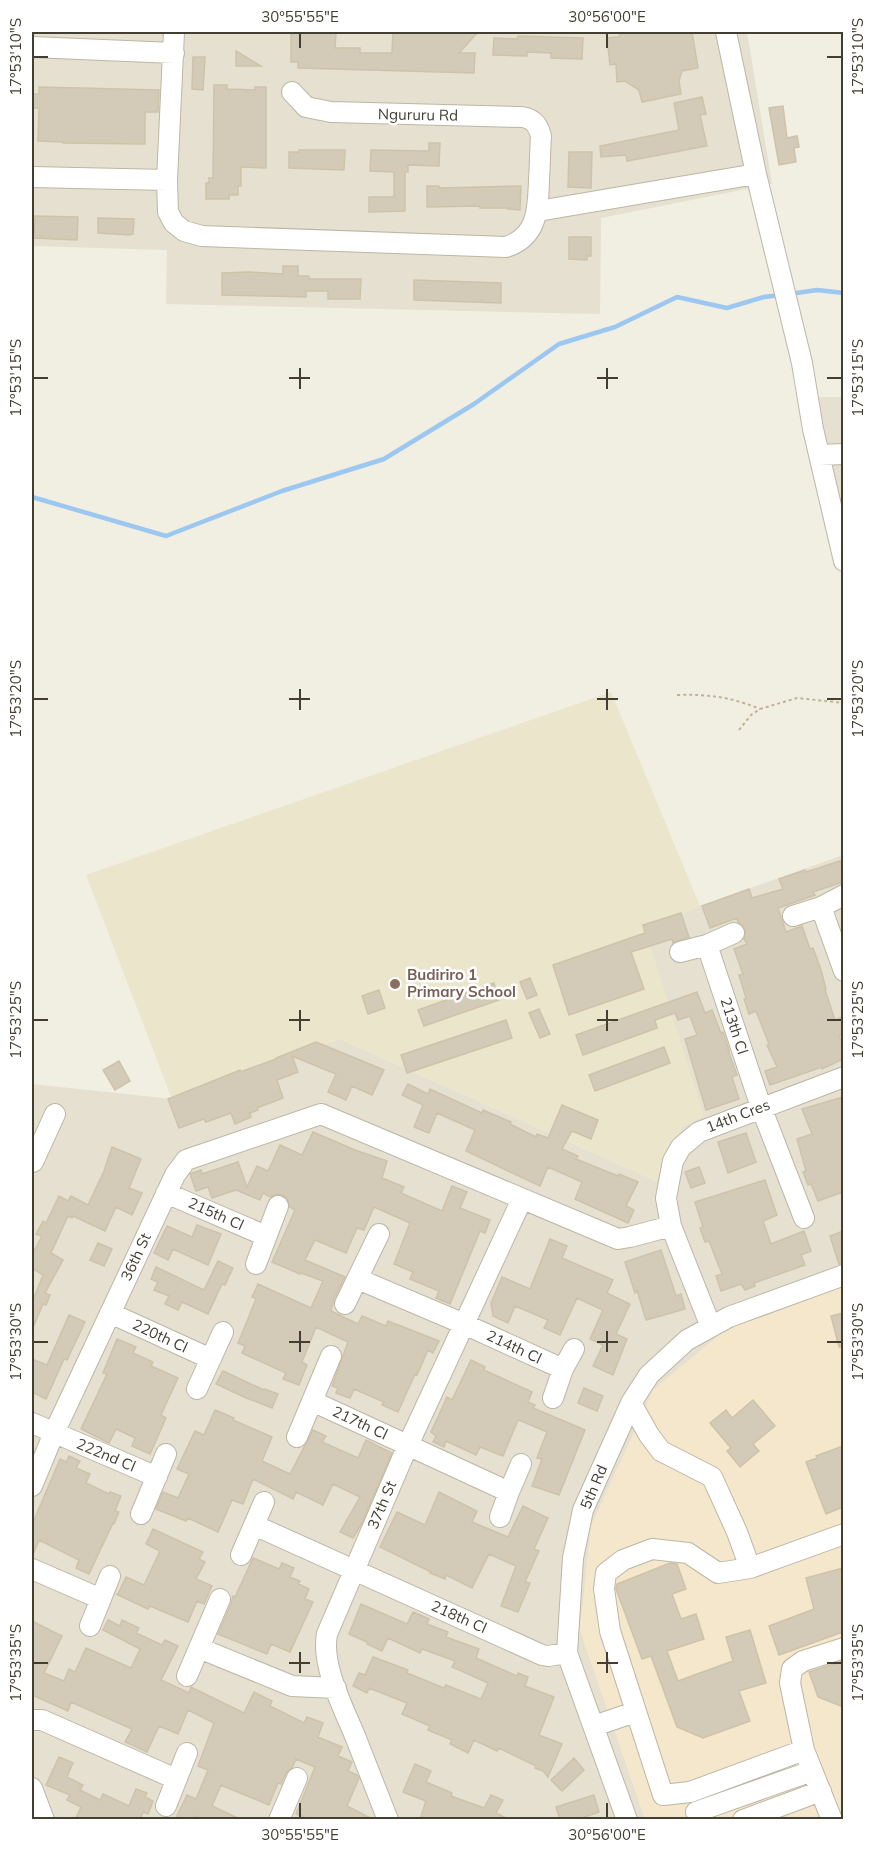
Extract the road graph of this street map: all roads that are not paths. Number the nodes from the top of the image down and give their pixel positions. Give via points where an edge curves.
1 (174, 32) edge
2 (726, 32) edge
3 (32, 47) edge
4 (174, 53) junction
5 (292, 92) dead end
6 (756, 174) junction
7 (32, 177) edge
8 (167, 180) junction
9 (538, 211) junction
10 (843, 454) edge
11 (819, 455) junction
12 (843, 561) edge
13 (843, 895) edge
14 (821, 907) junction
15 (793, 916) dead end
16 (734, 933) dead end
17 (707, 945) junction
18 (680, 952) dead end
19 (843, 971) edge
20 (843, 1077) edge
21 (761, 1107) junction
22 (55, 1114) dead end
23 (38, 1134) edge
24 (33, 1162) dead end
25 (166, 1192) junction
26 (522, 1199) junction
27 (278, 1206) dead end
28 (804, 1218) dead end
29 (671, 1226) junction
30 (379, 1234) dead end
31 (266, 1236) junction
32 (256, 1264) dead end
33 (843, 1275) edge
34 (358, 1279) junction
35 (345, 1304) dead end
36 (110, 1313) junction
37 (464, 1324) junction
38 (711, 1327) junction
39 (223, 1332) dead end
40 (574, 1349) dead end
41 (331, 1356) dead end
42 (211, 1359) junction
43 (563, 1370) junction
44 (197, 1389) dead end
45 (553, 1398) dead end
46 (312, 1401) junction
47 (631, 1403) junction
48 (32, 1423) edge
49 (54, 1432) junction
50 (297, 1437) dead end
51 (408, 1445) junction
52 (166, 1454) dead end
53 (521, 1464) dead end
54 (157, 1476) junction
55 (32, 1485) edge
56 (509, 1492) junction
57 (264, 1502) dead end
58 (141, 1514) dead end
59 (500, 1516) dead end
60 (254, 1525) junction
61 (843, 1534) edge
62 (241, 1555) dead end
63 (750, 1568) junction
64 (32, 1569) edge
65 (354, 1569) junction
66 (110, 1576) dead end
67 (101, 1599) junction
68 (220, 1599) dead end
69 (90, 1626) dead end
70 (199, 1648) junction
71 (843, 1648) edge
72 (567, 1653) junction
73 (187, 1676) dead end
74 (336, 1688) junction
75 (635, 1712) junction
76 (32, 1720) edge
77 (594, 1726) junction
78 (804, 1750) junction
79 (187, 1753) dead end
80 (812, 1771) junction
81 (297, 1778) dead end
82 (176, 1779) junction
83 (32, 1788) edge
84 (821, 1791) junction
85 (690, 1792) junction
86 (166, 1806) dead end
87 (697, 1816) edge
88 (44, 1820) edge
89 (279, 1820) edge
90 (388, 1820) edge
91 (627, 1820) edge
92 (743, 1820) edge
93 (832, 1820) edge

1 - 4 street
2 - 6 street
3 - 4 street
4 - 8 street
5 - 9 street, Ngururu Rd via 306,107 331,112 527,118 541,136
6 - 9 street
6 - 11 street via 802,363
7 - 8 street
8 - 9 street via 171,219 184,231 202,236 506,247 528,232
10 - 11 street
11 - 12 street
13 - 14 street
14 - 15 street
14 - 19 street
16 - 17 street
17 - 18 street
17 - 21 street, 213th Cl
20 - 21 street, 14th Cres
21 - 28 street, 213th Cl
21 - 29 street, 14th Cres via 699,1131 681,1147 673,1161 666,1198
22 - 23 street
23 - 24 street
25 - 26 street, 36th St via 186,1160 321,1114
25 - 31 street, 215th Cl
25 - 36 street, 36th St
26 - 29 street via 618,1239
26 - 37 street, 37th St
27 - 31 street
29 - 38 street, 14th Cres
30 - 34 street
31 - 32 street
33 - 38 street, 5th Rd
34 - 35 street
34 - 37 street, 214th Cl
36 - 42 street, 220th Cl
36 - 49 street, 36th St
37 - 43 street, 214th Cl
37 - 51 street, 37th St
38 - 47 street, 5th Rd via 687,1340 657,1368
39 - 42 street
40 - 43 street
41 - 46 street
42 - 44 street
43 - 45 street
46 - 50 street
46 - 51 street, 217th Cl
47 - 63 street via 662,1451 712,1476
47 - 72 street, 5th Rd via 583,1510 573,1558
48 - 49 street, 222nd Cl
49 - 54 street, 222nd Cl
49 - 55 street, 36th St
51 - 56 street, 217th Cl
51 - 65 street, 37th St
52 - 54 street
53 - 56 street
54 - 58 street
56 - 59 street
57 - 60 street
60 - 62 street
60 - 65 street, 218th Cl
61 - 63 street
63 - 75 street via 718,1573 688,1553 651,1549 623,1560 606,1573 604,1589 610,1631
64 - 67 street
65 - 72 street, 218th Cl via 542,1654
65 - 74 street, 37th St via 325,1644
66 - 67 street
67 - 69 street
68 - 70 street
70 - 73 street
70 - 74 street via 292,1686
71 - 78 street via 803,1661 792,1669 790,1683
72 - 77 street, 5th Rd
74 - 90 street, 37th St
75 - 77 street
75 - 85 street via 663,1795
76 - 82 street via 42,1720
77 - 91 street, 5th Rd
78 - 80 street
78 - 85 street
79 - 82 street
80 - 84 street
80 - 87 street
81 - 89 street
82 - 86 street
83 - 88 street
84 - 92 street
84 - 93 street
85 - 87 street

